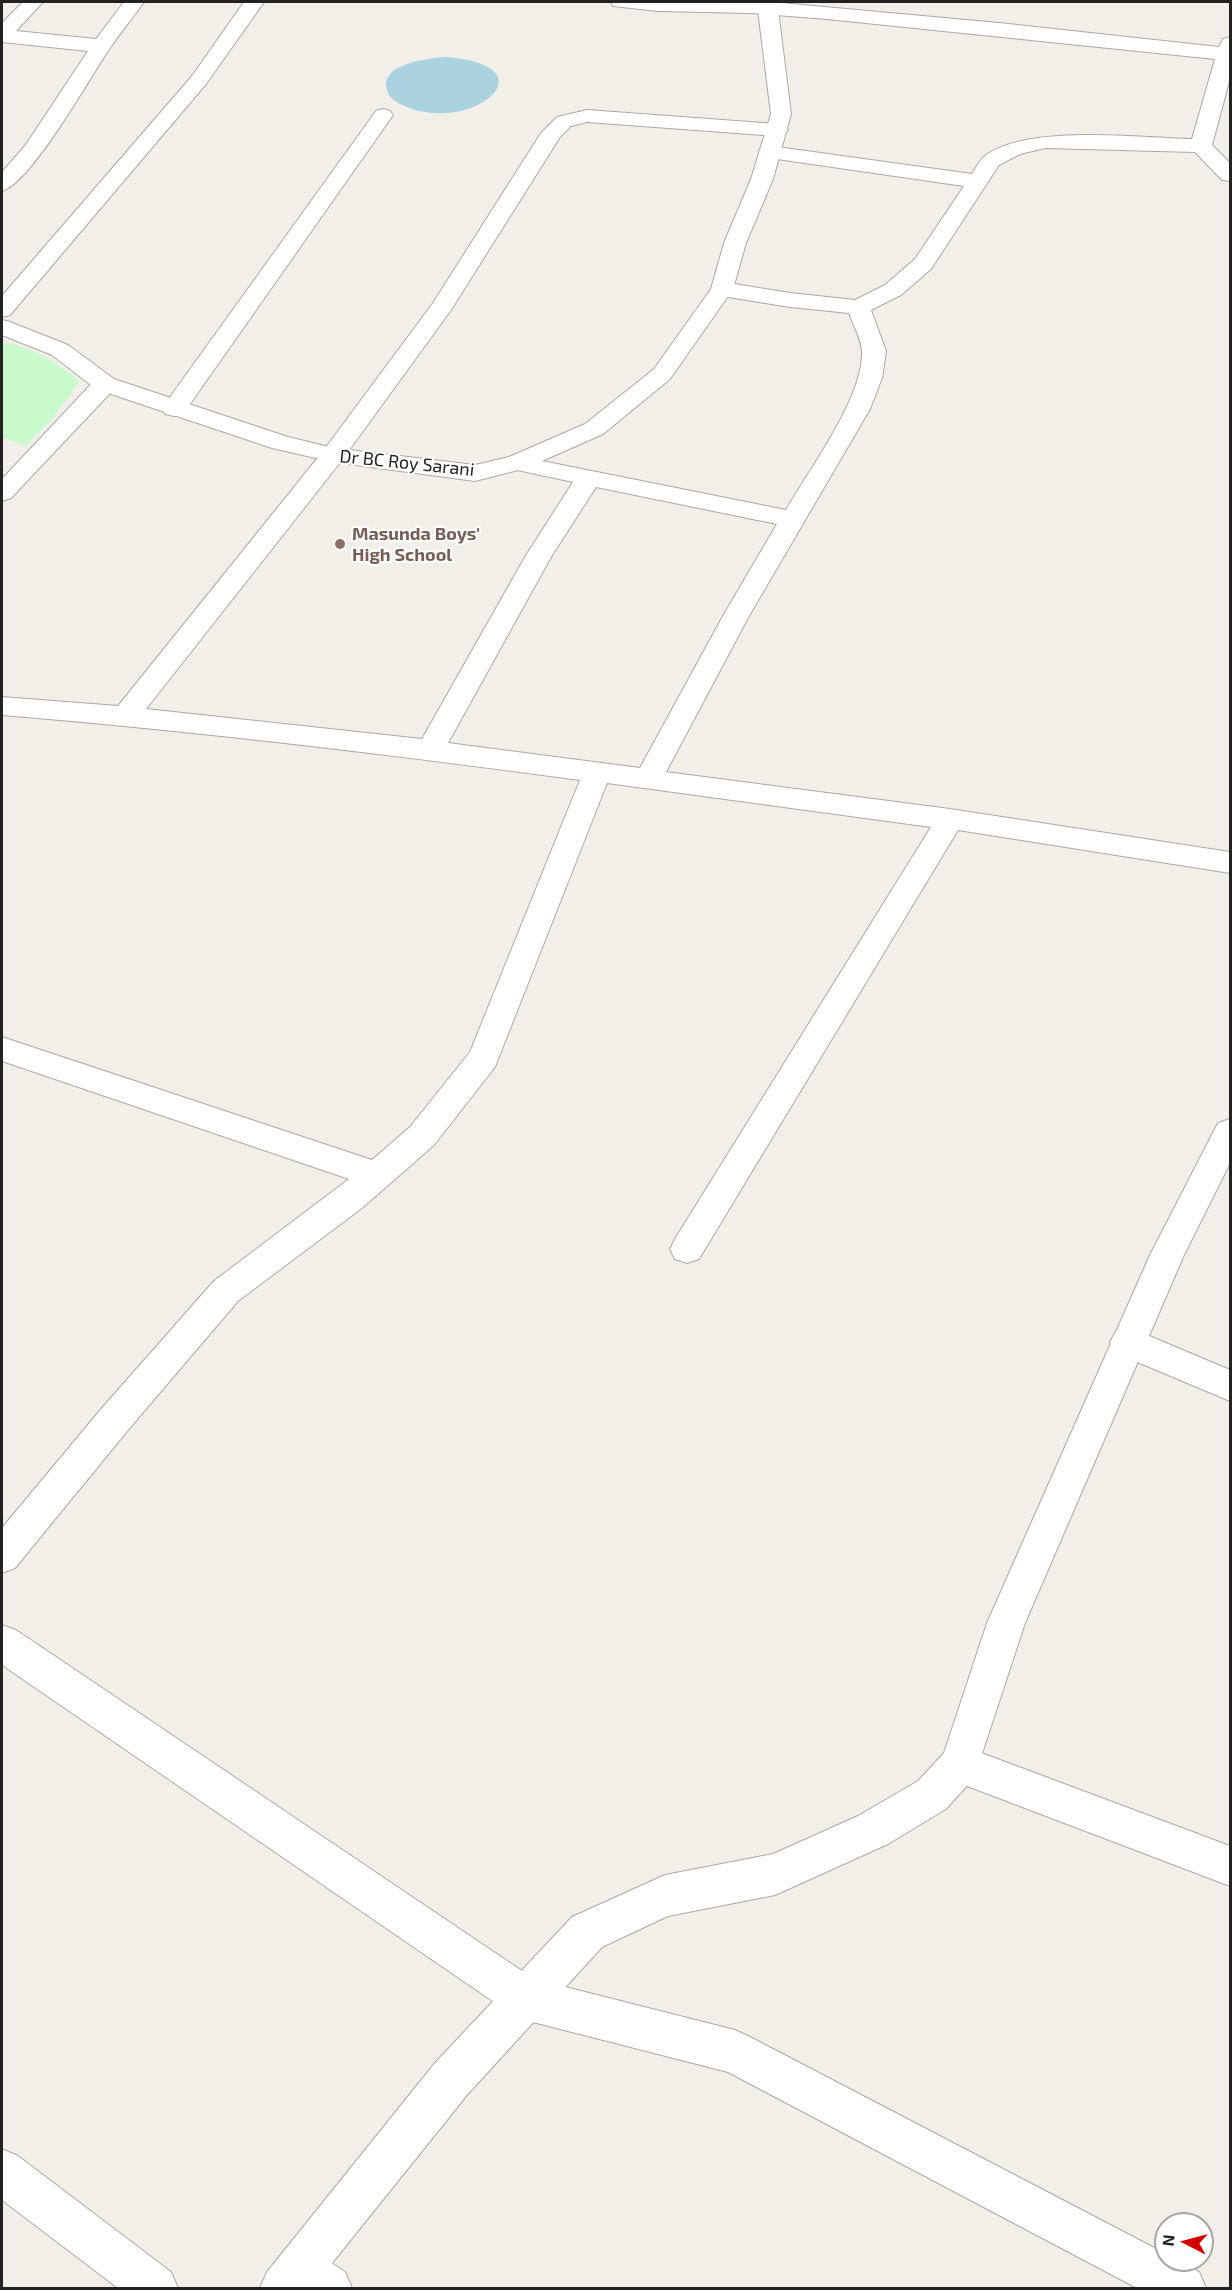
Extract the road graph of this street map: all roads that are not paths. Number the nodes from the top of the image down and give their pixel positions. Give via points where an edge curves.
1 (33, 2) edge
2 (134, 2) edge
3 (254, 2) edge
4 (620, 2) edge
5 (767, 5) edge
6 (2, 35) edge
7 (100, 46) junction
8 (1229, 48) edge
9 (383, 115) dead end
10 (773, 141) junction
11 (1201, 146) junction
12 (1230, 175) edge
13 (978, 181) junction
14 (2, 184) edge
15 (722, 289) junction
16 (858, 307) junction
17 (2, 310) edge
18 (2, 327) edge
19 (105, 384) junction
20 (174, 409) junction
21 (333, 455) junction
22 (517, 462) junction
23 (589, 477) junction
24 (2, 493) edge
25 (792, 519) junction
26 (2, 706) edge
27 (124, 716) junction
28 (430, 750) junction
29 (597, 773) junction
30 (648, 779) junction
31 (950, 819) junction
32 (1230, 863) edge
33 (2, 1049) edge
34 (1230, 1132) edge
35 (376, 1175) junction
36 (687, 1249) dead end
37 (1128, 1342) junction
38 (1230, 1386) edge
39 (2, 1556) edge
40 (2, 1643) edge
41 (960, 1764) junction
42 (1230, 1866) edge
43 (525, 1998) junction
44 (2, 2172) edge
45 (304, 2282) edge
46 (155, 2289) edge
47 (1183, 2289) edge

1 - 6 street
2 - 7 street
3 - 17 street via 199,80
4 - 5 street
5 - 8 street
5 - 10 street, Dr BC Roy Sarani via 781,114
6 - 7 street
7 - 14 street via 33,150
8 - 11 street
9 - 20 street
10 - 13 street
10 - 15 street, Dr BC Roy Sarani
10 - 21 street via 587,116 564,122 552,133 443,305
11 - 12 street
11 - 13 street via 1045,142 1013,149 991,161
13 - 16 street via 923,264 893,290
15 - 16 street
15 - 22 street, Dr BC Roy Sarani via 663,374 594,429
16 - 25 street via 874,351 870,378 858,409
18 - 19 street, Dr BC Roy Sarani via 60,350
19 - 20 street, Dr BC Roy Sarani
19 - 24 street
20 - 21 street, Dr BC Roy Sarani
21 - 22 street, Dr BC Roy Sarani via 475,473
21 - 27 street
22 - 23 street
23 - 25 street
23 - 28 street via 538,557
25 - 30 street
26 - 27 street
27 - 28 street
28 - 29 street
29 - 30 street
29 - 35 street via 484,1058 422,1136
30 - 31 street
31 - 32 street
31 - 36 street
33 - 35 street
34 - 37 street
35 - 39 street via 226,1291
37 - 38 street
37 - 41 street via 1006,1623
40 - 43 street
41 - 42 street
41 - 43 street via 932,1795 873,1830 775,1874 665,1896 587,1932
43 - 45 street via 451,2079
43 - 47 street via 735,2052
44 - 46 street

